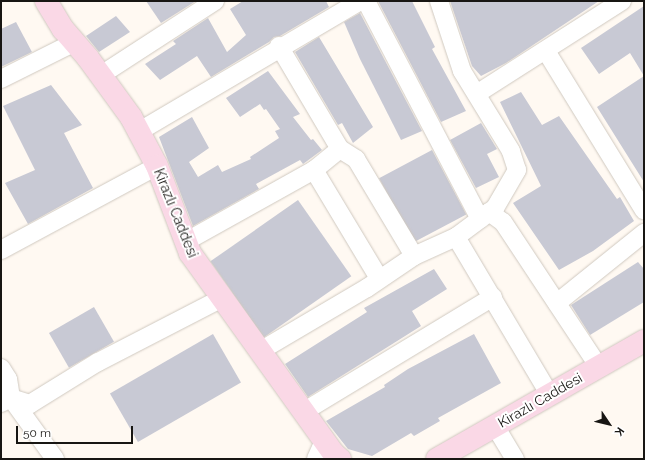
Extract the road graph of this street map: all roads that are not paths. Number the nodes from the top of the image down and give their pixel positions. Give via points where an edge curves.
1 (46, 1) edge
2 (214, 1) edge
3 (360, 1) edge
4 (366, 1) edge
5 (439, 1) edge
6 (622, 1) edge
7 (342, 5) edge
8 (75, 42) junction
9 (280, 46) junction
10 (546, 51) junction
11 (101, 75) junction
12 (1, 79) edge
13 (478, 93) junction
14 (138, 132) junction
15 (340, 149) junction
16 (157, 166) junction
17 (314, 170) junction
18 (644, 210) edge
19 (485, 215) junction
20 (644, 233) edge
21 (456, 237) junction
22 (185, 242) junction
23 (1, 250) edge
24 (414, 256) junction
25 (379, 278) junction
26 (493, 297) junction
27 (222, 298) junction
28 (557, 303) junction
29 (642, 348) edge
30 (260, 351) junction
31 (599, 367) junction
32 (1, 368) edge
33 (550, 395) junction
34 (6, 400) edge
35 (303, 412) junction
36 (495, 426) junction
37 (320, 450) edge
38 (55, 459) edge
39 (340, 459) edge
40 (437, 459) edge
41 (515, 459) edge

1 - 8 main road, Kirazlı Caddesi via 63,29
2 - 11 street
3 - 7 street
4 - 19 street
5 - 13 street via 462,71
6 - 10 street
7 - 9 street
8 - 11 main road, Kirazlı Caddesi
8 - 12 street
9 - 14 street
9 - 15 street
10 - 13 street
10 - 18 street
11 - 14 main road, Kirazlı Caddesi
13 - 19 street via 511,151 517,170 494,208
14 - 16 main road, Kirazlı Caddesi
15 - 17 street
15 - 24 street via 356,159
16 - 22 main road, Kirazlı Caddesi
16 - 23 street
17 - 22 street
17 - 25 street
19 - 21 street
19 - 28 street via 503,222
20 - 28 street
21 - 24 street
21 - 26 street
22 - 27 main road, Kirazlı Caddesi
24 - 25 street
25 - 30 street via 367,288
26 - 33 street
26 - 35 street
27 - 30 main road, Kirazlı Caddesi
27 - 34 street via 98,362 30,404
28 - 31 street
29 - 31 main road, Kirazlı Caddesi
30 - 35 main road, Kirazlı Caddesi
31 - 33 main road, Kirazlı Caddesi
32 - 34 street via 8,379
33 - 36 main road, Kirazlı Caddesi
34 - 38 street
35 - 37 main road, Kirazlı Caddesi
36 - 40 main road, Kirazlı Caddesi
36 - 41 street
37 - 39 main road, Kirazlı Caddesi

